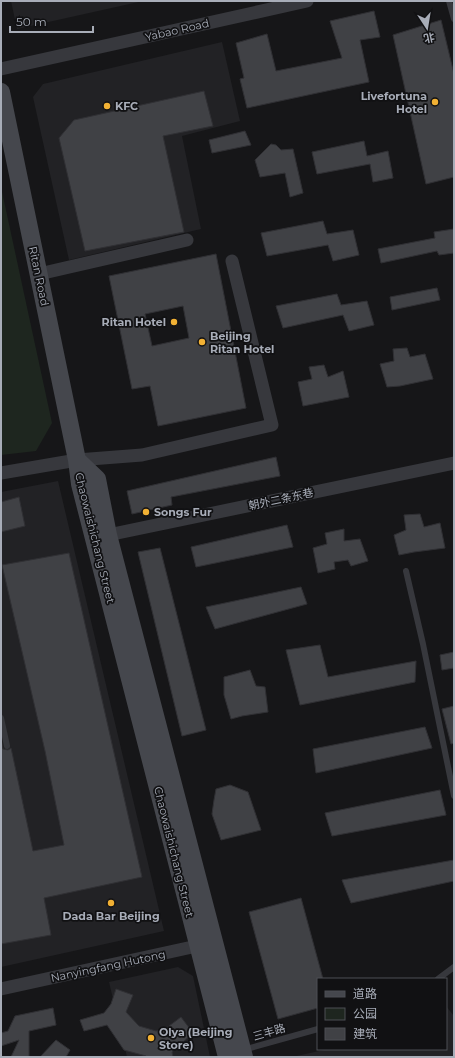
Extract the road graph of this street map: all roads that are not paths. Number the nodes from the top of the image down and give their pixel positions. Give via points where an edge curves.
1 (307, 1) edge
2 (449, 1) edge
3 (454, 20) edge
4 (1, 69) edge
5 (1, 92) edge
6 (187, 240) dead end
7 (232, 261) dead end
8 (39, 274) junction
9 (77, 460) junction
10 (454, 463) edge
11 (1, 474) edge
12 (108, 535) junction
13 (406, 571) dead end
14 (1, 718) edge
15 (7, 746) dead end
16 (454, 796) edge
17 (206, 944) junction
18 (454, 967) edge
19 (439, 978) edge
20 (1, 988) edge
21 (317, 1028) edge
22 (234, 1054) edge

1 - 4 street, Yabao Road
2 - 3 lane
5 - 8 main road, Ritan Road
6 - 8 street
7 - 9 street via 272,425 142,455
8 - 9 main road, Ritan Road
9 - 11 street
9 - 12 main road, Chaowaishichang Street via 97,479
9 - 17 main road, Chaowaishichang Street via 80,484
10 - 12 street, 朝外二条东巷
12 - 17 main road, Chaowaishichang Street
13 - 16 lane
14 - 15 lane
17 - 20 street, Nanyingfang Hutong
17 - 22 main road, Chaowaishichang Street
18 - 19 lane
21 - 22 lane, 三丰路

